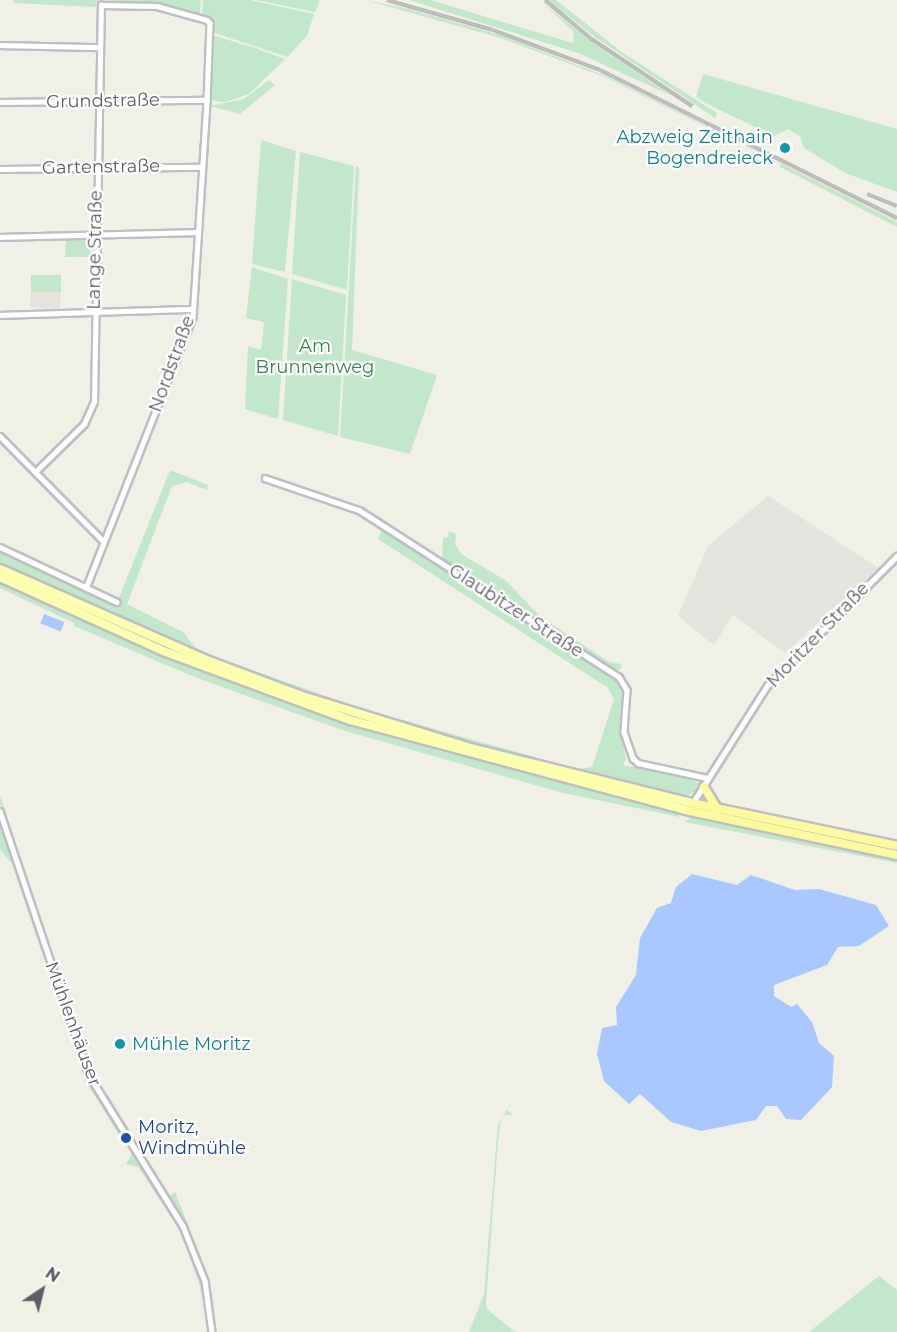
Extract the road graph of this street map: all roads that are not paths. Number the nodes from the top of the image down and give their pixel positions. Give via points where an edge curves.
1 (209, 21) joint
2 (0, 45) edge
3 (99, 46) junction
4 (207, 100) junction
5 (98, 101) junction
6 (0, 102) edge
7 (97, 167) junction
8 (201, 167) junction
9 (0, 169) edge
10 (198, 232) junction
11 (95, 236) junction
12 (0, 237) edge
13 (193, 309) junction
14 (94, 312) junction
15 (1, 316) edge
16 (0, 436) edge
17 (35, 472) junction
18 (266, 478) dead end
19 (104, 542) junction
20 (0, 547) edge
21 (897, 556) edge
22 (0, 569) edge
23 (0, 577) edge
24 (86, 588) junction
25 (117, 602) dead end
26 (708, 778) junction
27 (704, 788) junction
28 (691, 807) junction
29 (717, 809) junction
30 (0, 811) edge
31 (897, 846) edge
32 (897, 855) edge
33 (212, 1332) edge

1 - 3 street, Lange Straße via 157,6 101,5
1 - 4 street, Nordstraße
2 - 3 street
3 - 5 street, Lange Straße
4 - 5 street, Grundstraße
4 - 8 street, Nordstraße
5 - 6 street, Grundstraße
5 - 7 street, Lange Straße
7 - 8 street, Gartenstraße
7 - 9 street, Gartenstraße
7 - 11 street, Lange Straße
8 - 10 street, Nordstraße
10 - 11 street
10 - 13 street, Nordstraße
11 - 12 street
11 - 14 street, Lange Straße
13 - 14 street
13 - 19 street, Nordstraße
14 - 15 street
14 - 17 street, Lange Straße via 94,402 84,424
16 - 17 street
17 - 19 street
18 - 26 street, Glaubitzer Straße via 359,510 619,677 627,690 624,732 633,758 638,763
19 - 24 street, Nordstraße
20 - 24 street
21 - 26 street, Moritzer Straße via 767,686
22 - 28 main road via 208,661 299,695 470,748
23 - 28 main road via 163,651 351,720
24 - 25 street
26 - 27 street, Moritzer Straße
27 - 28 street, Moritzer Straße
27 - 29 highway
28 - 29 highway
28 - 32 highway
29 - 31 highway
30 - 33 street, Mühlenhäuser via 89,1075 131,1148 176,1213 196,1253 209,1298

